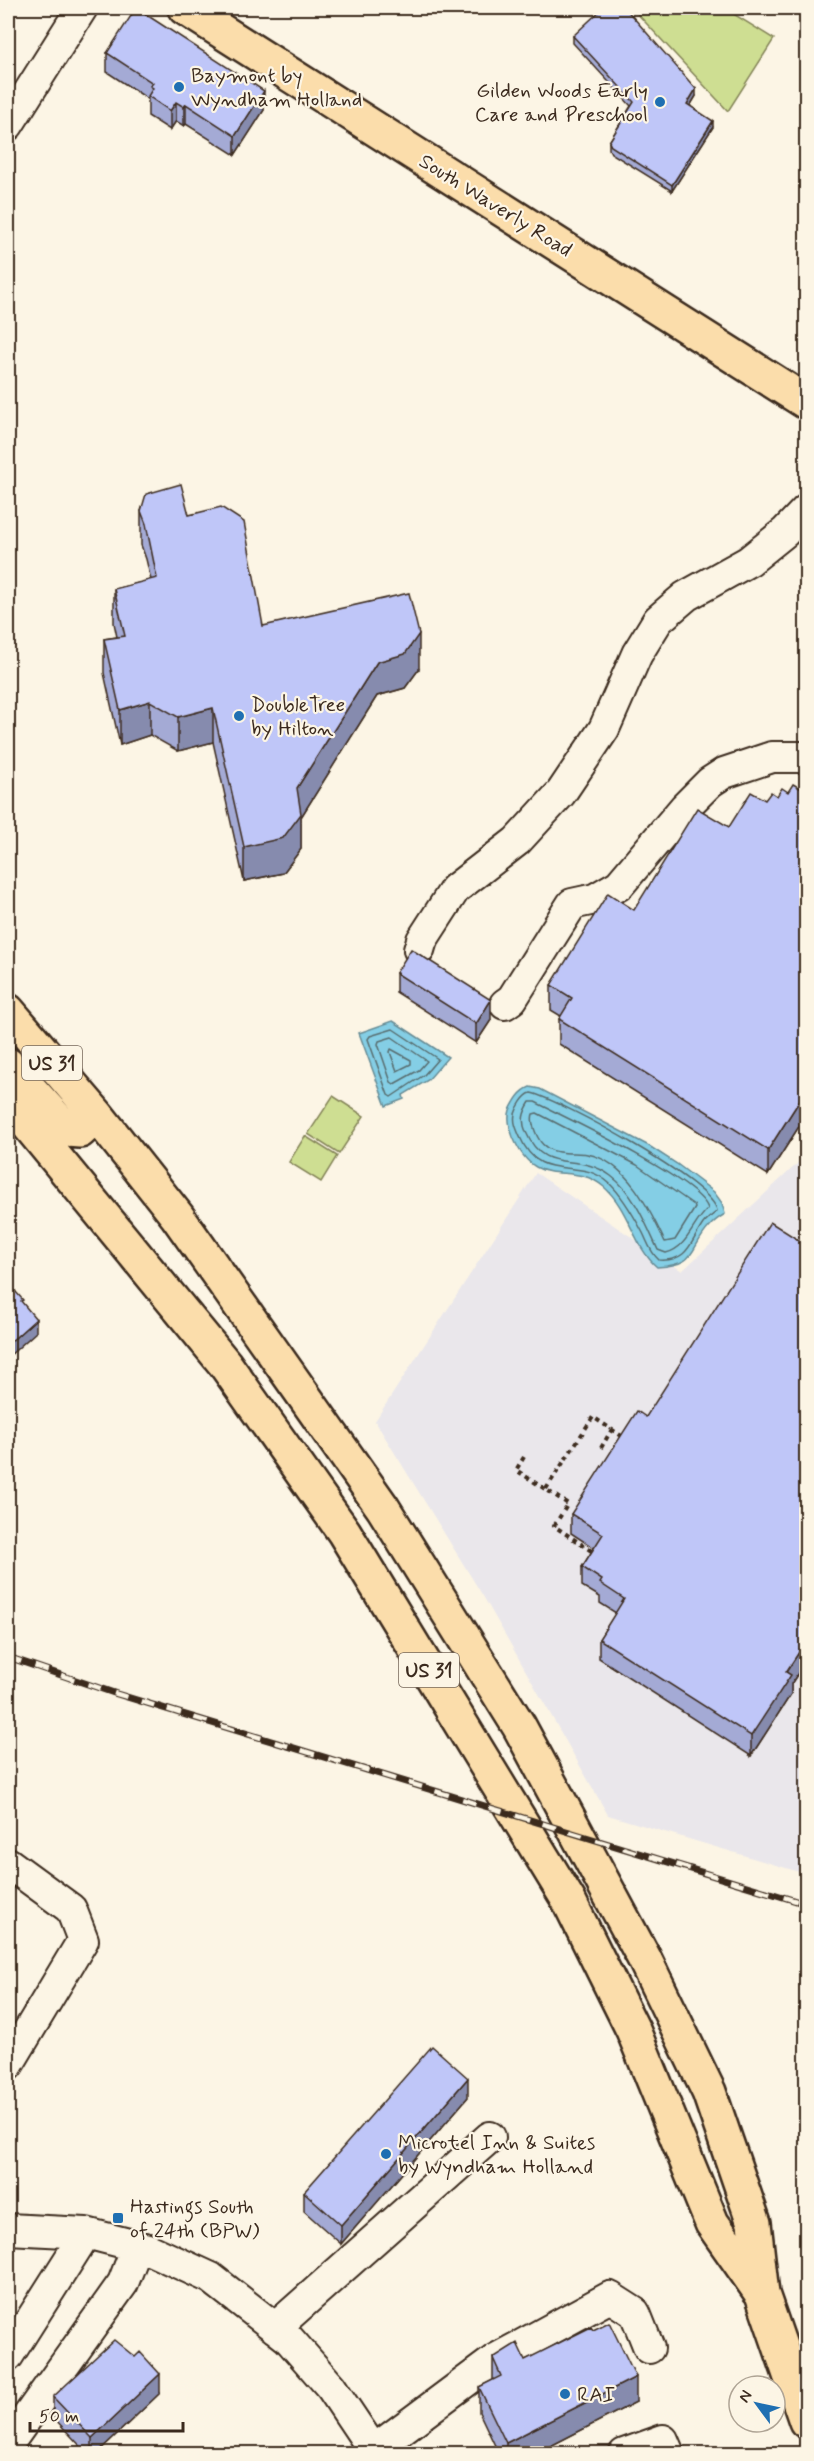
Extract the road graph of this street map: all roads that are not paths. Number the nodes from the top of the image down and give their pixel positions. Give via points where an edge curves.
1 (82, 8) edge
2 (185, 8) edge
3 (8, 125) edge
4 (807, 402) edge
5 (807, 510) edge
6 (807, 757) edge
7 (419, 950) dead end
8 (505, 1004) dead end
9 (8, 1011) edge
10 (8, 1065) edge
11 (8, 1100) edge
12 (97, 1114) junction
13 (8, 1863) edge
14 (8, 2065) edge
15 (490, 2137) dead end
16 (8, 2229) edge
17 (86, 2233) junction
18 (137, 2247) junction
19 (762, 2294) junction
20 (275, 2328) junction
21 (649, 2348) dead end
22 (8, 2356) edge
23 (807, 2421) edge
24 (8, 2444) edge
25 (375, 2452) edge
26 (624, 2454) edge
27 (669, 2454) edge

1 - 3 street
2 - 4 main road, South Waverly Road
5 - 7 street via 750,561 686,596 658,620 637,654 604,729 561,794 517,841 455,889
6 - 8 street via 772,757 724,773 710,782 619,885 595,899 572,904 512,999
9 - 12 main road, US 31
10 - 12 main road via 68,1130 80,1131
11 - 19 main road, US 31 via 225,1364 344,1532 569,1901 633,2030 712,2223
12 - 19 main road, US 31 via 177,1216 383,1508 519,1726 644,1958 709,2092 754,2223
13 - 14 street via 71,1909 83,1940
15 - 20 street
16 - 17 street
17 - 18 street
17 - 22 street
18 - 20 street via 211,2278
18 - 24 street via 123,2283
19 - 23 main road, US 31
20 - 25 street via 331,2387
21 - 25 street via 635,2313 610,2297 496,2359
26 - 27 street via 663,2440

